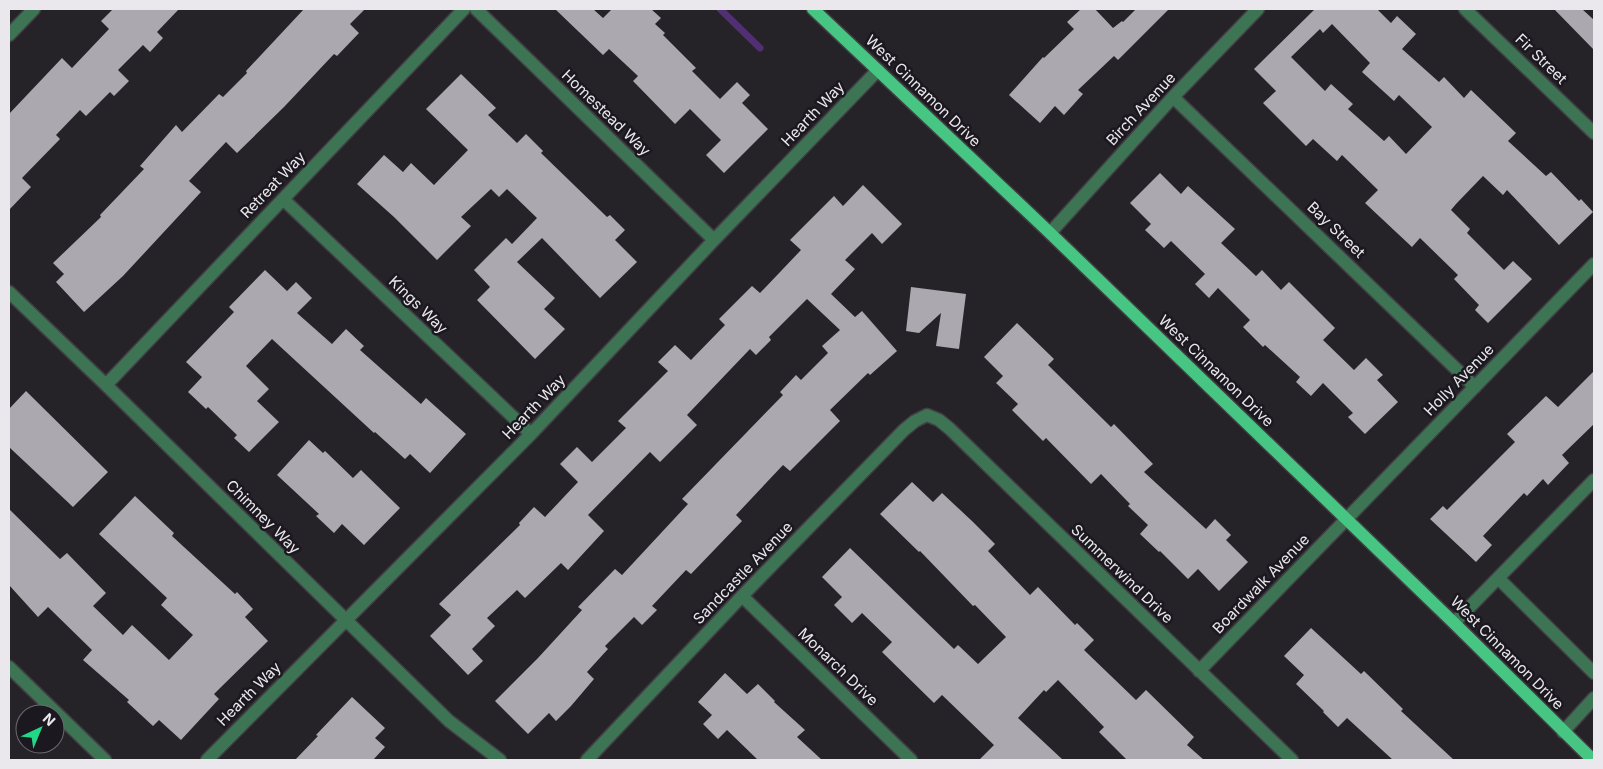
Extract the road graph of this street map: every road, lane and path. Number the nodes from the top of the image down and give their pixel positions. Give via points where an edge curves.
1 (34, 9) edge
2 (464, 9) edge
3 (476, 9) edge
4 (814, 9) edge
5 (1258, 9) edge
6 (1465, 9) edge
7 (9, 35) edge
8 (878, 70) junction
9 (1173, 97) junction
10 (1594, 133) edge
11 (283, 198) junction
12 (1050, 233) junction
13 (714, 240) junction
14 (1594, 264) edge
15 (9, 292) edge
16 (106, 384) junction
17 (1475, 387) junction
18 (927, 415) joint
19 (531, 434) junction
20 (1594, 480) edge
21 (1346, 519) junction
22 (1498, 578) junction
23 (742, 596) junction
24 (345, 620) junction
25 (1454, 623) junction
26 (9, 667) edge
27 (1199, 671) junction
28 (1594, 673) edge
29 (1594, 698) edge
30 (1563, 732) junction
31 (105, 760) edge
32 (207, 760) edge
33 (500, 760) edge
34 (587, 760) edge
35 (911, 760) edge
36 (1292, 760) edge
37 (1593, 760) edge

1 - 7 street
2 - 11 street, Retreat Way
3 - 13 street, Homestead Way
4 - 8 main road, West Cinnamon Drive
5 - 9 street, Birch Avenue
6 - 10 street, Fir Street
8 - 12 main road, West Cinnamon Drive
8 - 13 street, Hearth Way
9 - 12 street, Birch Avenue
9 - 17 street, Bay Street
11 - 16 street, Retreat Way
11 - 19 street, Kings Way
12 - 21 main road, West Cinnamon Drive
13 - 19 street, Hearth Way
14 - 17 street, Holly Avenue
15 - 16 street, Chimney Way
16 - 24 street, Chimney Way
17 - 21 street, Holly Avenue
18 - 23 street, Sandcastle Avenue via 904,430
18 - 27 street, Summerwind Drive via 950,429
19 - 24 street, Hearth Way
20 - 22 street
21 - 25 main road, West Cinnamon Drive
21 - 27 street, Boardwalk Avenue
22 - 25 street
22 - 28 street
23 - 34 street, Sandcastle Avenue
23 - 35 street, Monarch Drive
24 - 32 street, Hearth Way
24 - 33 street, Chimney Way via 449,721
25 - 30 main road, West Cinnamon Drive
26 - 31 street
27 - 36 street, Summerwind Drive
29 - 30 street
30 - 37 main road, West Cinnamon Drive

